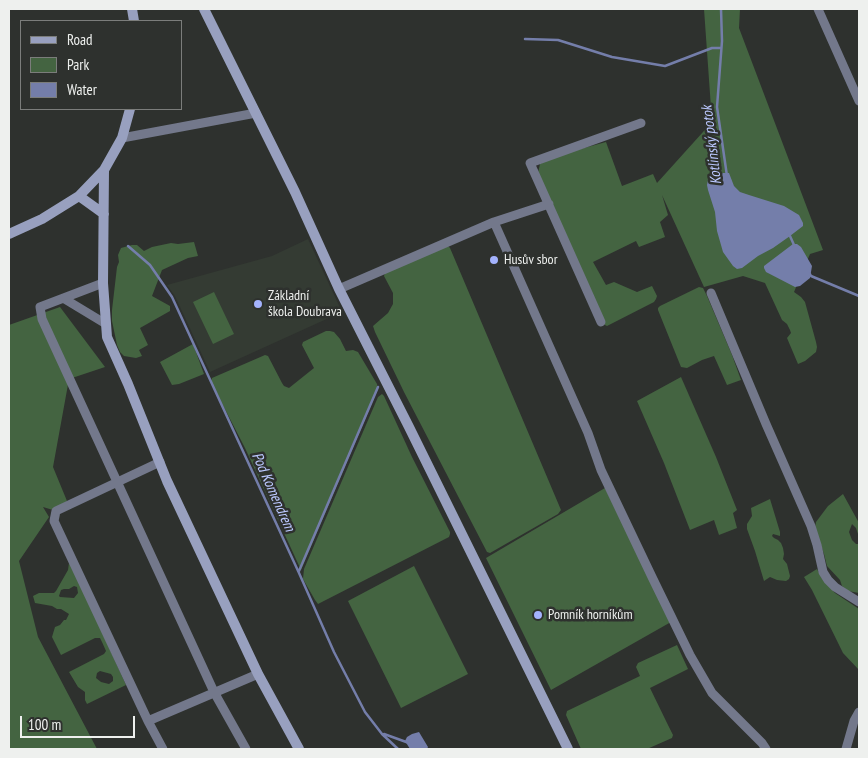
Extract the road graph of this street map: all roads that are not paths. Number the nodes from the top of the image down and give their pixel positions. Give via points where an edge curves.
1 (204, 9) edge
2 (818, 9) edge
3 (859, 101) edge
4 (130, 110) edge
5 (256, 114) junction
6 (641, 123) dead end
7 (122, 138) junction
8 (104, 170) junction
9 (79, 196) junction
10 (549, 204) junction
11 (104, 214) junction
12 (494, 222) junction
13 (9, 234) edge
14 (103, 283) junction
15 (339, 289) junction
16 (711, 293) dead end
17 (63, 298) junction
18 (601, 322) dead end
19 (106, 324) junction
20 (160, 462) junction
21 (117, 482) junction
22 (859, 602) edge
23 (258, 674) junction
24 (214, 692) junction
25 (859, 712) edge
26 (148, 721) junction
27 (163, 749) edge
28 (246, 749) edge
29 (299, 749) edge
30 (568, 749) edge
31 (766, 749) edge
32 (846, 749) edge

1 - 5 street
2 - 3 street
4 - 7 street
5 - 7 street
5 - 15 street
6 - 10 street via 530,163
7 - 8 street
8 - 9 street
8 - 11 street
9 - 11 street
9 - 13 street via 42,219
10 - 12 street
10 - 18 street
11 - 14 street
12 - 15 street
12 - 31 street via 588,433 601,470 690,655 712,693
14 - 17 street
14 - 19 street
15 - 30 street
16 - 22 street via 812,526 823,572 835,587
17 - 19 street
17 - 21 street via 40,307 42,319
19 - 20 street via 107,337
20 - 21 street
20 - 23 street
21 - 24 street
21 - 26 street via 56,511 54,521
23 - 24 street
23 - 29 street
24 - 26 street
24 - 28 street
25 - 32 street
26 - 27 street

